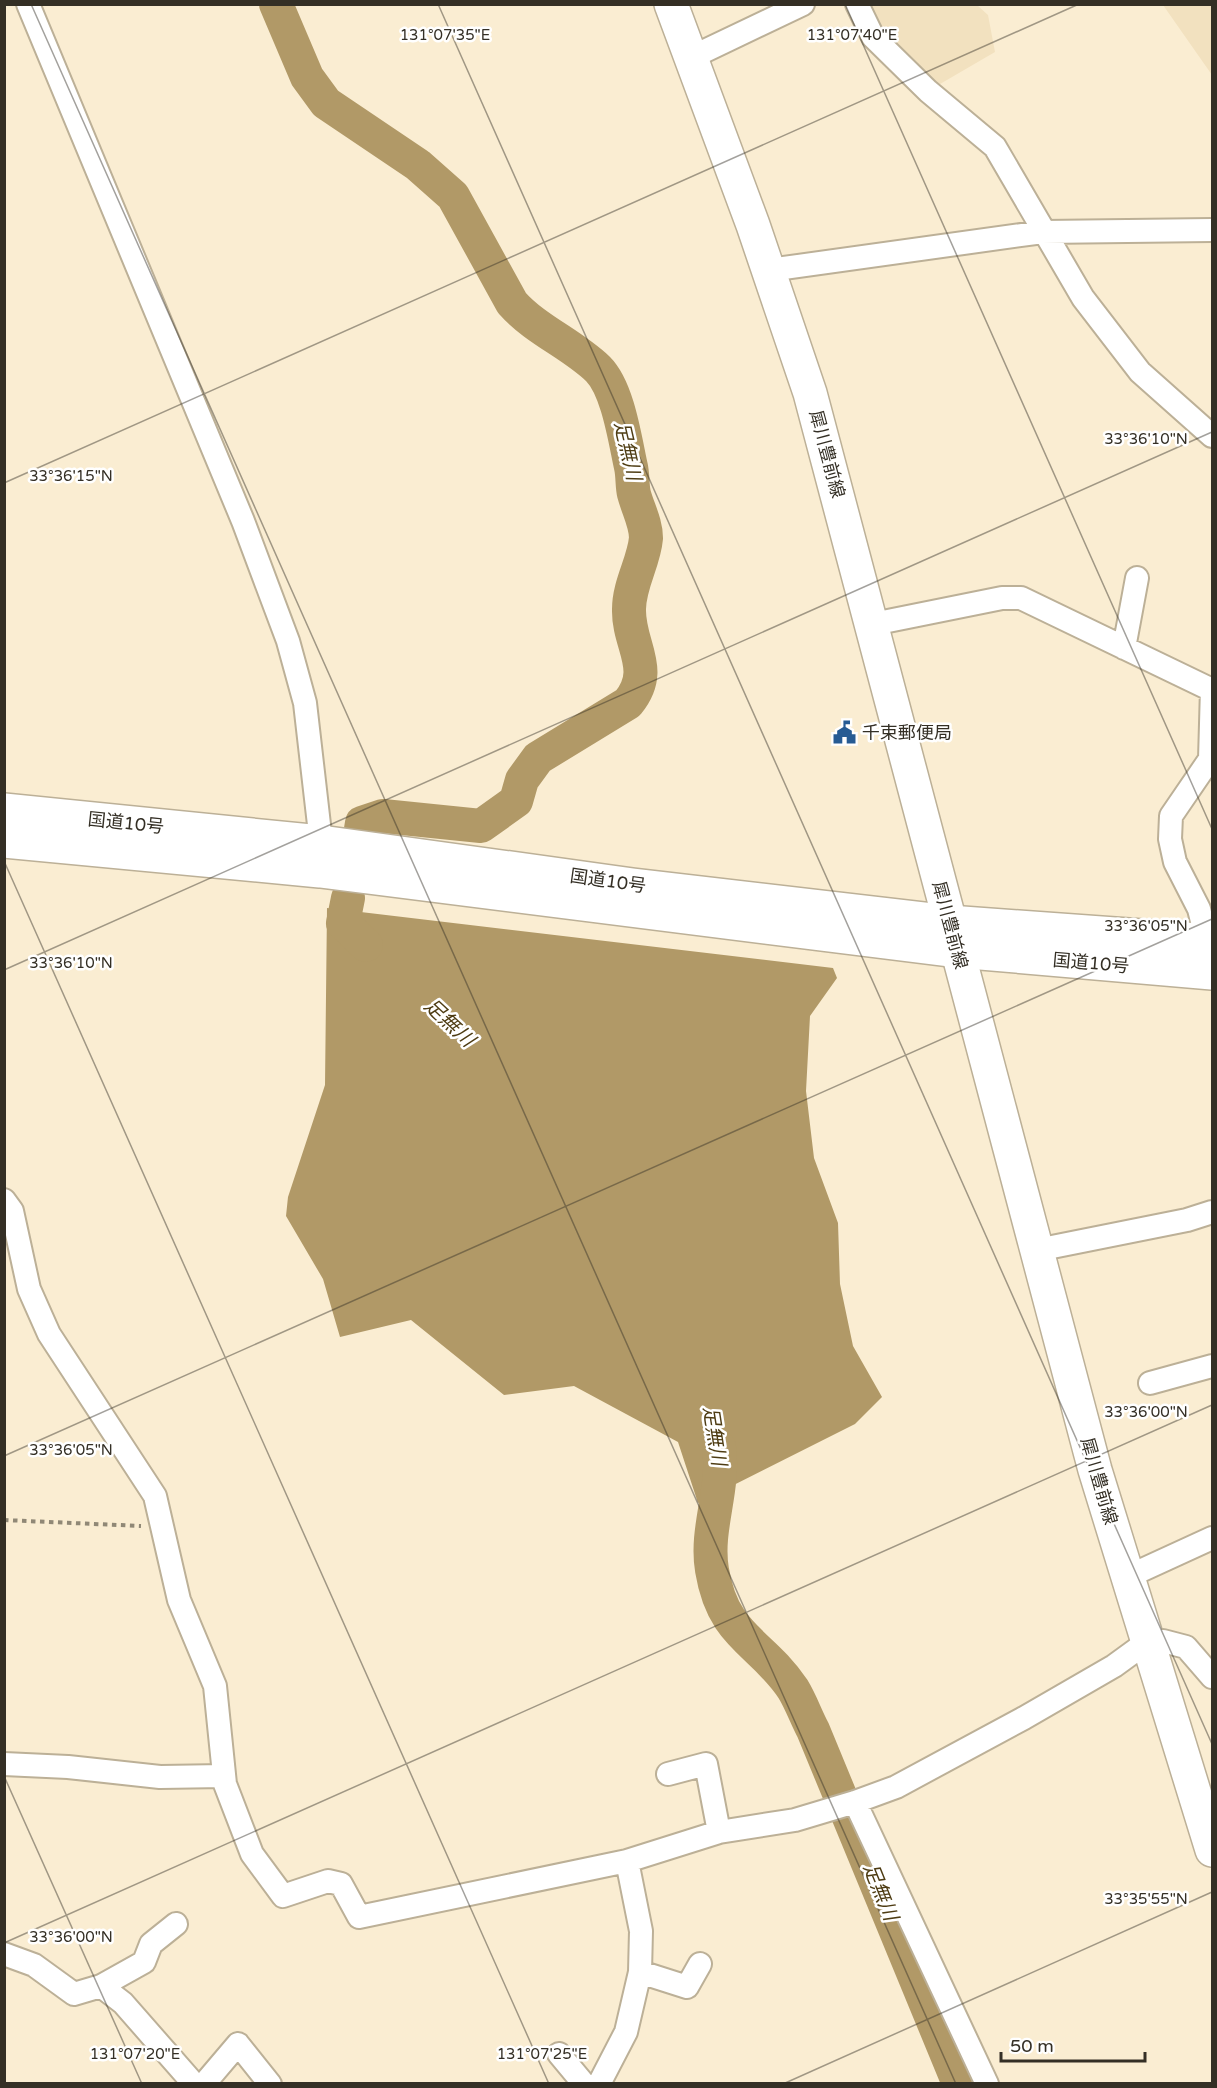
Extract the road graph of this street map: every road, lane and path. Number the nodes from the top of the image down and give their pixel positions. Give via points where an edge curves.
1 (28, 4) edge
2 (671, 4) edge
3 (803, 4) edge
4 (857, 4) edge
5 (690, 58) junction
6 (1212, 230) edge
7 (1043, 232) junction
8 (768, 270) junction
9 (1212, 436) edge
10 (1137, 578) dead end
11 (873, 624) junction
12 (1124, 648) junction
13 (1212, 689) edge
14 (4, 810) edge
15 (4, 841) edge
16 (321, 842) junction
17 (953, 937) junction
18 (1208, 946) edge
19 (1212, 973) edge
20 (4, 1200) edge
21 (1212, 1212) edge
22 (1037, 1250) junction
23 (1212, 1366) edge
24 (1150, 1383) dead end
25 (4, 1520) edge
26 (163, 1527) junction
27 (1212, 1538) edge
28 (1127, 1577) junction
29 (1147, 1642) junction
30 (1212, 1677) edge
31 (4, 1764) edge
32 (668, 1774) dead end
33 (225, 1776) junction
34 (855, 1802) junction
35 (719, 1832) junction
36 (1212, 1850) edge
37 (627, 1861) junction
38 (176, 1924) dead end
39 (4, 1954) edge
40 (700, 1964) dead end
41 (640, 1972) junction
42 (101, 1986) junction
43 (559, 2054) dead end
44 (194, 2084) edge
45 (204, 2084) edge
46 (270, 2084) edge
47 (584, 2084) edge
48 (599, 2084) edge
49 (987, 2084) edge

1 - 16 street via 243,521 288,641 305,703
2 - 5 main road, 犀川豊前線
3 - 5 street
4 - 7 street via 873,37 928,91 995,147
5 - 8 main road, 犀川豊前線
6 - 7 street
7 - 8 street
7 - 9 street via 1083,298 1140,372
8 - 11 main road, 犀川豊前線 via 810,393
10 - 12 street
11 - 12 street via 1002,598 1021,598
11 - 17 main road, 犀川豊前線
12 - 13 street
13 - 18 street via 1210,759 1171,816 1170,839 1175,862 1199,909
14 - 16 main road, 国道10号
15 - 17 main road, 国道10号
16 - 17 main road, 国道10号 via 633,885
17 - 18 main road, 国道10号
17 - 19 main road, 国道10号
17 - 22 main road, 犀川豊前線
20 - 26 street via 12,1211 29,1289 49,1334 155,1496
21 - 22 street
22 - 28 main road, 犀川豊前線
23 - 24 street
25 - 26 path
26 - 33 street via 179,1600 215,1686
27 - 28 street
28 - 29 main road, 犀川豊前線
29 - 30 street via 1163,1641 1186,1647
29 - 34 street via 1114,1666 1004,1729 896,1787
29 - 36 main road, 犀川豊前線
31 - 33 street via 160,1777
32 - 35 street via 706,1764
33 - 37 street via 252,1854 283,1896 328,1881 341,1884 359,1917
34 - 35 street via 795,1820
34 - 49 street
35 - 37 street
37 - 41 street via 640,1931
38 - 42 street via 151,1944 144,1962
39 - 42 street via 34,1965 75,1994
40 - 41 street via 687,1987
41 - 48 street via 626,2032
42 - 44 street via 123,2002
43 - 47 street
45 - 46 street via 238,2044

